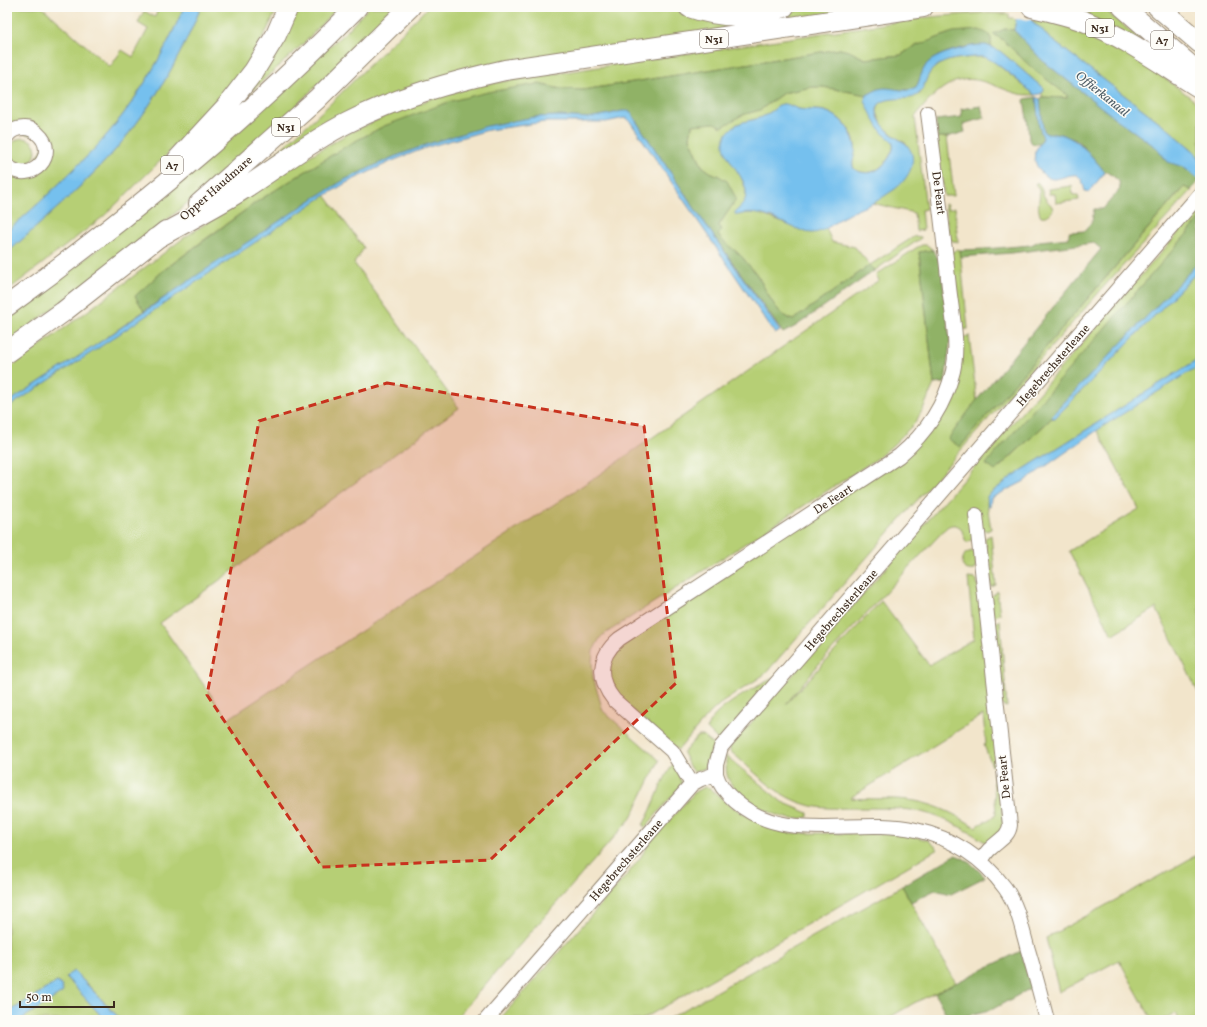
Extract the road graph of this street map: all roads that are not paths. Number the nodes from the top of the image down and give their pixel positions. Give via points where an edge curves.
1 (288, 7) edge
2 (357, 7) edge
3 (410, 7) edge
4 (689, 7) edge
5 (784, 7) edge
6 (923, 7) edge
7 (1032, 7) edge
8 (1123, 7) edge
9 (1158, 7) edge
10 (1200, 43) edge
11 (1200, 74) edge
12 (1200, 88) edge
13 (928, 112) dead end
14 (7, 136) edge
15 (7, 166) edge
16 (1199, 195) edge
17 (119, 222) junction
18 (155, 239) junction
19 (7, 306) edge
20 (7, 352) edge
21 (976, 515) dead end
22 (716, 774) junction
23 (692, 784) junction
24 (981, 861) junction
25 (486, 1020) edge
26 (1047, 1020) edge

1 - 17 highway, A7 via 276,35 254,71 226,107
2 - 17 highway via 251,110
3 - 18 highway, Opper Haudmare / N31 via 311,104 205,200
4 - 5 highway via 712,14 756,15
6 - 18 highway, N31 via 505,70 456,81 420,92 347,123 308,145 244,189
7 - 12 highway, N31 via 1085,21 1120,38
8 - 11 highway, A7
9 - 10 highway, A7
13 - 23 street, De Feart via 955,343 950,384 937,413 916,441 898,456 625,636 614,644 605,656 602,675 609,694 672,751
14 - 15 street via 17,129 26,128 34,131 41,136 46,153 38,168 30,172 21,173
16 - 22 street, Hegebrechsterleane via 721,747
17 - 19 highway
18 - 20 highway, Opper Haudmare / N31 via 63,312
21 - 24 street, De Feart via 1010,825 1006,835 990,848
22 - 23 street, Hegebrechsterleane
22 - 24 street via 718,782 740,806 766,820 790,826 914,829 952,842
23 - 25 street, Hegebrechsterleane
24 - 26 street via 1013,902

